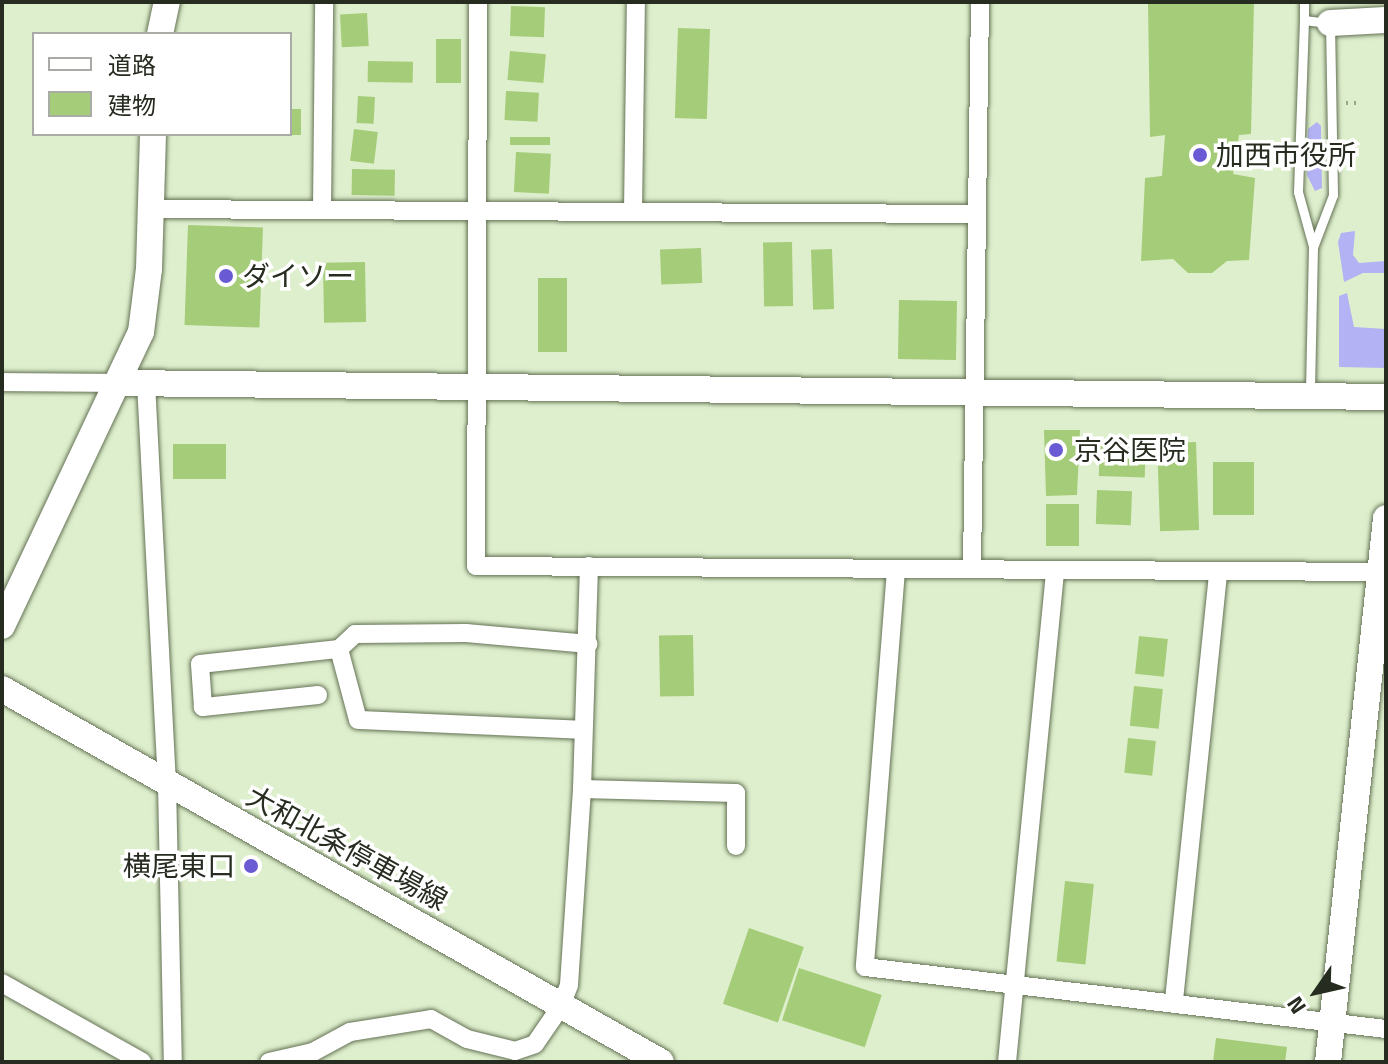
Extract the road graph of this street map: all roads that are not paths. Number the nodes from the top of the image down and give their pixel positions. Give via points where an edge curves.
1 (167, 2) edge
2 (324, 2) edge
3 (478, 2) edge
4 (636, 2) edge
5 (980, 2) edge
6 (1304, 2) edge
7 (1386, 20) edge
8 (1317, 22) junction
9 (160, 32) edge
10 (153, 136) edge
11 (148, 209) junction
12 (322, 209) junction
13 (475, 210) junction
14 (633, 210) junction
15 (977, 214) junction
16 (1313, 247) junction
17 (2, 382) edge
18 (118, 383) junction
19 (146, 383) junction
20 (477, 387) junction
21 (976, 391) junction
22 (1310, 396) junction
23 (1386, 397) edge
24 (1386, 518) edge
25 (589, 566) junction
26 (972, 568) junction
27 (896, 570) junction
28 (1055, 572) junction
29 (1218, 572) junction
30 (1379, 572) junction
31 (2, 626) edge
32 (589, 644) junction
33 (339, 649) junction
34 (1378, 660) edge
35 (2, 689) edge
36 (318, 695) dead end
37 (583, 730) junction
38 (167, 784) junction
39 (582, 789) junction
40 (736, 846) dead end
41 (1015, 981) junction
42 (2, 983) edge
43 (1174, 1000) junction
44 (561, 1006) junction
45 (1332, 1019) junction
46 (1386, 1029) edge
47 (515, 1057) edge
48 (142, 1062) edge
49 (173, 1062) edge
50 (269, 1062) edge
51 (661, 1062) edge
52 (1007, 1062) edge
53 (1328, 1062) edge

1 - 9 street
2 - 12 street
3 - 13 street
4 - 14 street
5 - 15 street
6 - 8 lane
7 - 8 street
8 - 16 lane via 1298,192
8 - 16 lane via 1333,195
10 - 11 street
11 - 12 street
11 - 18 street via 149,269 141,332
12 - 13 street
13 - 14 street
13 - 20 street
14 - 15 street
15 - 21 street
16 - 22 lane
17 - 18 street
18 - 19 street
18 - 31 street
19 - 20 street
19 - 38 street
20 - 21 street
20 - 25 street via 476,566
21 - 22 street
21 - 26 street
22 - 23 street
24 - 30 street
25 - 27 street
25 - 32 street
26 - 27 street
26 - 28 street
27 - 41 street via 865,967
28 - 29 street
28 - 41 street
29 - 30 street
29 - 43 street
30 - 34 street
32 - 33 street via 466,633 355,634
32 - 37 street
33 - 36 street via 200,664 203,707
33 - 37 street via 358,720
34 - 45 street
35 - 38 street, 大和北条停車場線
37 - 39 street
38 - 44 street, 大和北条停車場線
38 - 49 street
39 - 40 street via 736,793
39 - 44 street via 569,985
41 - 43 street
41 - 52 street
42 - 48 street
43 - 45 street
44 - 47 street via 535,1044
44 - 51 street, 大和北条停車場線
45 - 46 street
45 - 53 street
47 - 50 street via 431,1019 350,1032 313,1052

